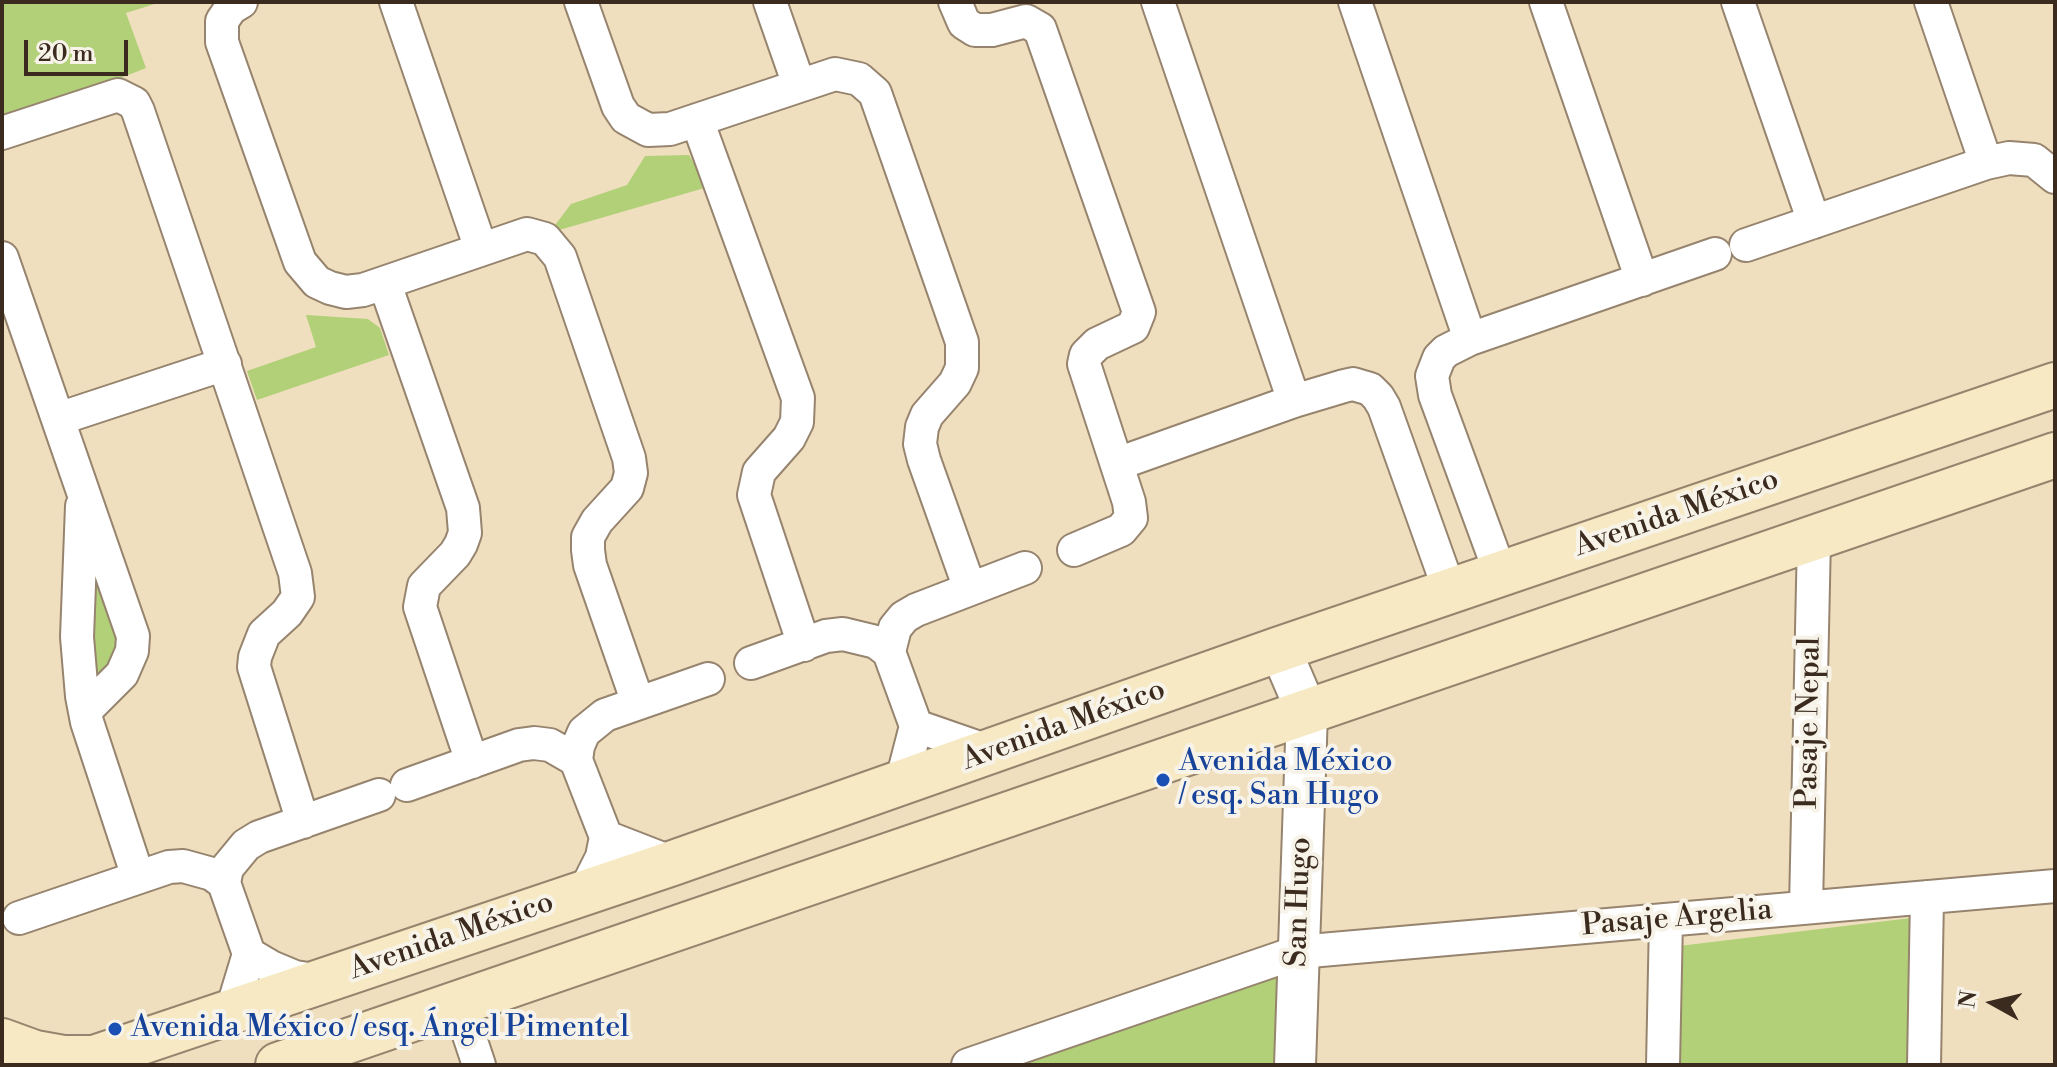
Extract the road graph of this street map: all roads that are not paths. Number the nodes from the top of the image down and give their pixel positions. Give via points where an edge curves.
1 (241, 2) edge
2 (396, 2) edge
3 (581, 2) edge
4 (770, 2) edge
5 (955, 2) edge
6 (1158, 2) edge
7 (1355, 2) edge
8 (1546, 2) edge
9 (1738, 2) edge
10 (1931, 2) edge
11 (799, 85) junction
12 (697, 120) junction
13 (2, 133) edge
14 (1986, 163) junction
15 (2055, 177) edge
16 (1814, 222) junction
17 (1746, 245) dead end
18 (481, 249) junction
19 (1715, 254) dead end
20 (2, 258) edge
21 (1642, 280) junction
22 (385, 284) junction
23 (1470, 339) junction
24 (225, 364) junction
25 (2055, 385) edge
26 (1294, 401) junction
27 (58, 419) junction
28 (2055, 455) edge
29 (1117, 464) junction
30 (82, 487) junction
31 (1814, 538) junction
32 (1074, 550) dead end
33 (1025, 568) dead end
34 (1501, 575) junction
35 (970, 589) junction
36 (1450, 592) junction
37 (804, 645) junction
38 (1280, 649) junction
39 (889, 652) junction
40 (751, 663) dead end
41 (708, 679) dead end
42 (638, 703) junction
43 (85, 711) junction
44 (1307, 712) junction
45 (916, 726) junction
46 (991, 752) junction
47 (576, 760) junction
48 (472, 762) junction
49 (901, 784) junction
50 (303, 822) junction
51 (606, 837) junction
52 (673, 863) junction
53 (138, 877) junction
54 (224, 883) junction
55 (2055, 886) edge
56 (584, 893) junction
57 (1927, 897) junction
58 (1806, 907) junction
59 (19, 918) dead end
60 (1666, 920) junction
61 (1298, 952) junction
62 (249, 954) junction
63 (321, 981) junction
64 (458, 1002) junction
65 (232, 1010) junction
66 (2, 1041) edge
67 (82, 1061) edge
68 (278, 1065) edge
69 (479, 1065) edge
70 (968, 1065) edge
71 (1295, 1065) edge
72 (1663, 1065) edge
73 (1924, 1065) edge

1 - 22 street via 222,21 222,42 300,262 330,288 346,292
2 - 18 street
3 - 12 street via 626,118 659,130
4 - 11 street
5 - 29 street via 968,28 992,30 1026,21 1040,29 1049,50 1139,312 1133,327 1090,348 1084,364
6 - 26 street
7 - 23 street
8 - 21 street
9 - 16 street
10 - 14 street
11 - 12 street
11 - 35 street via 847,75 875,93 958,329 962,368 927,415 920,444
12 - 37 street via 798,398 797,422 759,472 754,495
13 - 24 street via 108,97 118,95 134,103
14 - 15 street via 2034,160
14 - 16 street
16 - 17 street
18 - 22 street
18 - 42 street via 527,234 545,239 560,257 581,317 631,473 627,488 588,537 590,565
19 - 21 street
20 - 27 street
21 - 23 street
22 - 48 street via 463,508 461,544 424,586 420,607
23 - 34 street via 1439,358 1432,385
24 - 27 street
24 - 50 street via 298,585 293,606 264,634 254,667
25 - 34 main road, Avenida México
26 - 29 street
26 - 36 street via 1353,384 1378,397
27 - 30 street
28 - 31 main road
29 - 32 street via 1131,510 1127,525
30 - 43 street via 77,637
30 - 43 street via 133,636 122,674
31 - 44 main road
31 - 58 street, Pasaje Nepal
33 - 35 street
34 - 36 main road, Avenida México
35 - 39 street via 904,617
36 - 38 main road, Avenida México
37 - 39 street via 843,634 868,639
37 - 40 street
38 - 44 street, San Hugo
38 - 46 main road, Avenida México
39 - 45 street
41 - 42 street
42 - 47 street via 593,722 584,732
43 - 53 street
44 - 61 street, San Hugo
44 - 64 main road
45 - 46 street
45 - 49 street
46 - 49 main road, Avenida México
47 - 48 street via 550,745 534,743
47 - 51 street
48 - 50 street
49 - 52 main road, Avenida México
50 - 54 street via 246,845 227,868
51 - 52 street
51 - 56 street
52 - 56 main road, Avenida México
53 - 54 street via 183,866
53 - 59 street
54 - 62 street
55 - 57 street, Pasaje Argelia
56 - 63 main road, Avenida México
57 - 58 street, Pasaje Argelia
57 - 73 street
58 - 60 street, Pasaje Argelia
60 - 61 street, Pasaje Argelia
60 - 72 street
61 - 70 street, Pasaje Argelia
61 - 71 street, San Hugo
62 - 63 street via 295,977
62 - 65 street
63 - 65 main road, Avenida México
64 - 68 main road
64 - 69 street
65 - 67 main road, Avenida México
66 - 67 main road

